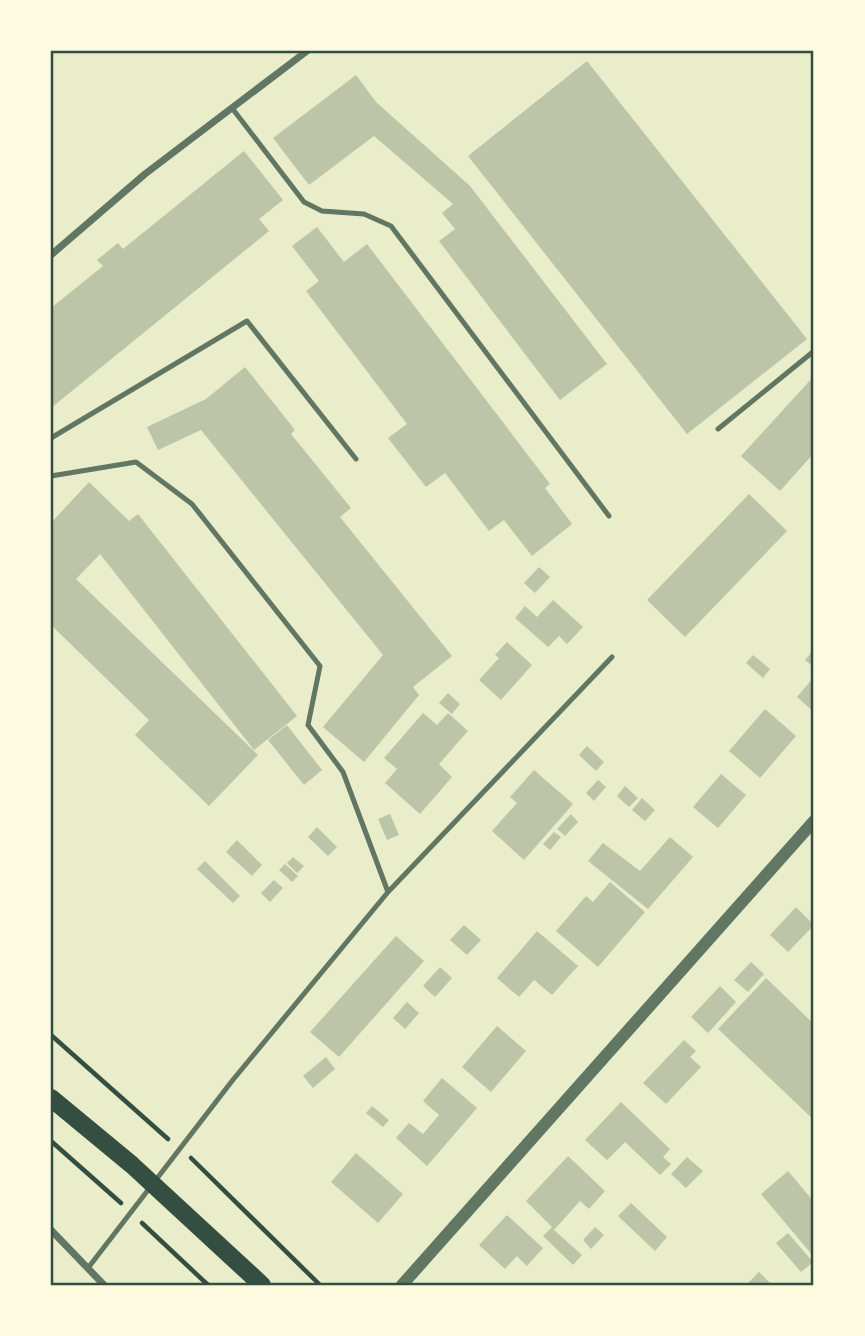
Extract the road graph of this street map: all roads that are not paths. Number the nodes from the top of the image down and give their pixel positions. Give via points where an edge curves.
1 (307, 51) edge
2 (232, 108) junction
3 (51, 255) edge
4 (814, 351) edge
5 (718, 429) dead end
6 (51, 438) edge
7 (356, 459) dead end
8 (51, 475) edge
9 (609, 516) dead end
10 (612, 657) dead end
11 (814, 821) edge
12 (388, 892) junction
13 (51, 1098) edge
14 (51, 1230) edge
15 (88, 1268) junction
16 (104, 1285) edge
17 (262, 1285) edge
18 (402, 1285) edge

1 - 2 street
2 - 3 street via 145,174
2 - 9 lane via 304,202 323,211 364,214 391,226
4 - 5 lane
6 - 7 lane via 247,321
8 - 12 lane via 136,462 192,504 320,666 308,725 343,772
10 - 12 lane
11 - 18 street
12 - 15 lane via 232,1081
13 - 17 main road via 132,1165
14 - 15 street
15 - 16 street

